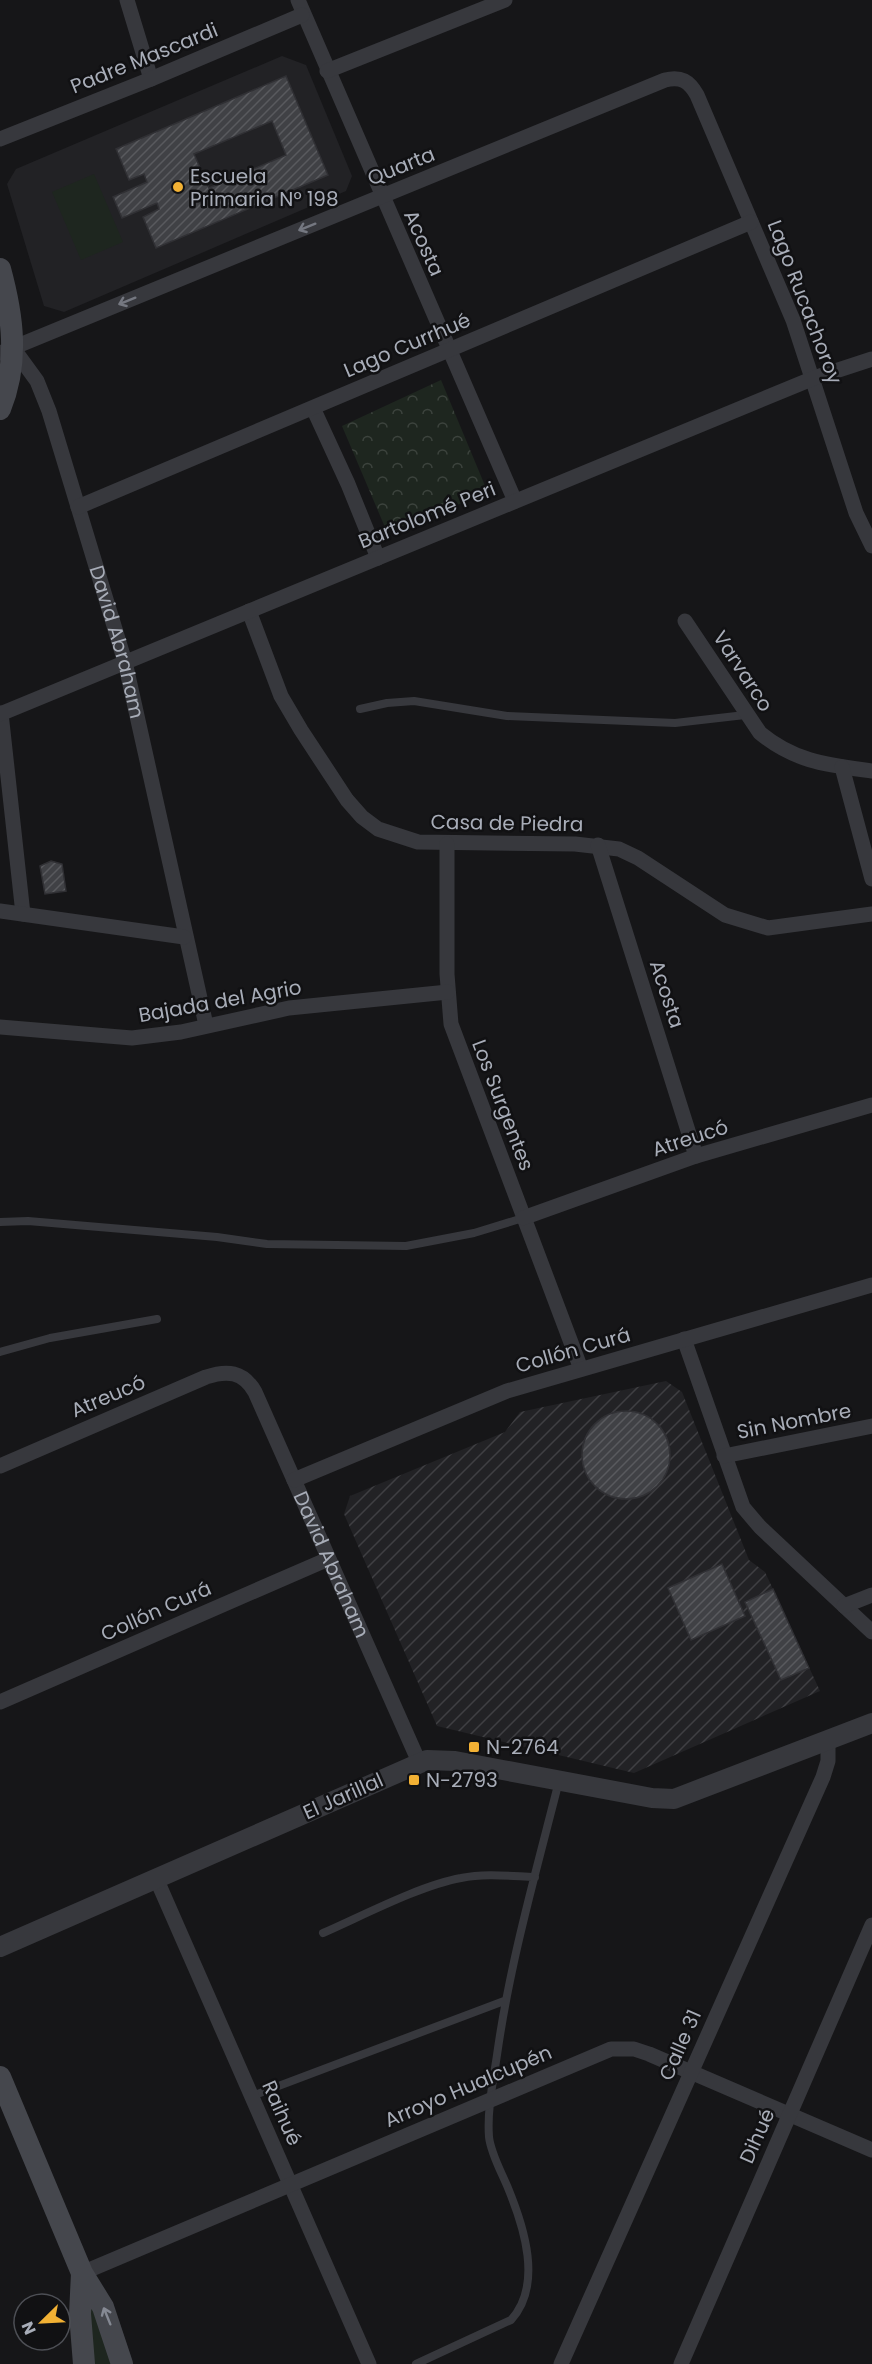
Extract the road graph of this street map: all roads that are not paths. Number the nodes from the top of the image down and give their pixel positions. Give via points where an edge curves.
1 (127, 0) edge
2 (505, 0) edge
3 (300, 7) edge
4 (327, 72) junction
5 (151, 79) junction
6 (685, 80) joint
7 (0, 139) edge
8 (381, 197) junction
9 (751, 222) junction
10 (0, 269) edge
11 (449, 350) junction
12 (7, 351) edge
13 (872, 359) edge
14 (814, 378) junction
15 (313, 408) junction
16 (0, 409) edge
17 (515, 501) junction
18 (78, 507) junction
19 (872, 546) edge
20 (378, 558) junction
21 (249, 611) junction
22 (685, 621) dead end
23 (125, 662) junction
24 (360, 709) dead end
25 (0, 714) edge
26 (745, 716) junction
27 (842, 767) junction
28 (872, 771) edge
29 (447, 844) junction
30 (598, 845) junction
31 (872, 879) edge
32 (0, 911) edge
33 (23, 914) junction
34 (872, 914) edge
35 (184, 937) junction
36 (448, 992) junction
37 (206, 1025) junction
38 (0, 1027) edge
39 (872, 1105) edge
40 (696, 1156) junction
41 (523, 1218) junction
42 (0, 1222) edge
43 (872, 1285) edge
44 (157, 1319) dead end
45 (684, 1339) junction
46 (0, 1352) edge
47 (581, 1369) junction
48 (234, 1372) joint
49 (872, 1426) edge
50 (724, 1456) junction
51 (0, 1466) edge
52 (294, 1479) junction
53 (328, 1558) junction
54 (872, 1595) edge
55 (844, 1606) junction
56 (872, 1632) edge
57 (0, 1702) edge
58 (872, 1723) edge
59 (828, 1740) junction
60 (419, 1762) junction
61 (559, 1781) junction
62 (535, 1877) junction
63 (156, 1878) junction
64 (872, 1925) edge
65 (323, 1933) dead end
66 (0, 1947) edge
67 (504, 2001) junction
68 (691, 2072) junction
69 (0, 2077) edge
70 (252, 2096) junction
71 (490, 2099) junction
72 (790, 2115) junction
73 (872, 2150) edge
74 (290, 2184) junction
75 (82, 2272) junction
76 (84, 2364) edge
77 (122, 2364) edge
78 (369, 2364) edge
79 (416, 2364) edge
80 (561, 2364) edge
81 (681, 2364) edge

1 - 5 street
2 - 4 street
3 - 4 street, Acosta
3 - 5 street, Padre Mascardi
4 - 8 street, Acosta
5 - 7 street, Padre Mascardi
6 - 8 street, Quarta via 665,80
6 - 9 street, Lago Rucachoroy via 697,95
8 - 11 street, Acosta
8 -> 12 street, Quarta
9 - 11 street, Lago Currhué
9 - 14 street, Lago Rucachoroy
10 - 12 main road via 12,325
11 - 15 street, Lago Currhué
11 - 17 street, Acosta
12 - 16 main road via 10,380
12 - 18 street, David Abraham via 33,374 43,395
13 - 14 street, Bartolomé Peri
14 - 17 street, Bartolomé Peri
14 - 19 street, Lago Rucachoroy via 856,513
15 - 18 street, Lago Currhué
15 - 20 street
17 - 20 street, Bartolomé Peri
18 - 23 street, David Abraham
20 - 21 street, Bartolomé Peri
21 - 23 street, Bartolomé Peri
21 - 29 street, Casa de Piedra via 281,696 347,800 378,829 398,838
22 - 26 street, Varvarco
23 - 25 street, Bartolomé Peri
23 - 35 street, David Abraham
24 - 26 lane via 414,701 507,716 675,723
25 - 33 street
26 - 27 street, Varvarco via 777,747 797,757
27 - 28 street, Varvarco
27 - 31 street
29 - 30 street, Casa de Piedra
29 - 36 street, Los Surgentes
30 - 34 street, Casa de Piedra via 638,858 725,915 746,923 768,928
30 - 40 street, Acosta
32 - 33 street
33 - 35 street
35 - 37 street, David Abraham
36 - 37 street, Bajada del Agrio via 289,1008
36 - 41 street, Los Surgentes via 457,1043
37 - 38 street, Bajada del Agrio via 132,1038
39 - 40 street, Atreucó
40 - 41 street, Atreucó
41 - 42 lane via 406,1246 267,1244 28,1221
41 - 47 street, Los Surgentes
43 - 45 street, Collón Curá
44 - 46 lane via 50,1338
45 - 47 street, Collón Curá
45 - 50 street
47 - 52 street, Collón Curá via 479,1401
48 - 51 street, Atreucó via 206,1377
48 - 52 street, David Abraham via 250,1384
49 - 50 street, Sin Nombre
50 - 55 street via 737,1494 751,1518
52 - 53 street, David Abraham
53 - 57 street, Collón Curá
53 - 60 street, David Abraham
54 - 55 street
55 - 56 street
58 - 59 street, El Jarillal
59 - 61 street, El Jarillal via 674,1799
59 - 68 street, Calle 31 via 823,1778
60 - 61 street, El Jarillal via 445,1759
60 - 63 street, El Jarillal
61 - 62 lane
62 - 65 lane via 460,1878
62 - 67 lane
63 - 66 street, El Jarillal
63 - 70 street, Raihué
64 - 72 street, Dihué
67 - 70 lane
67 - 71 lane
68 - 71 street, Arroyo Hualcupén via 634,2049 611,2049
68 - 72 street, Arroyo Hualcupén
68 - 80 street, Calle 31
69 - 75 main road
70 - 74 street, Raihué
71 - 74 street, Arroyo Hualcupén
71 - 79 lane via 489,2140 525,2242 527,2297 512,2320
72 - 73 street, Arroyo Hualcupén
72 - 81 street, Dihué
74 - 75 street, Arroyo Hualcupén
74 - 78 street, Raihué
75 - 76 main road
77 -> 75 main road via 104,2307

